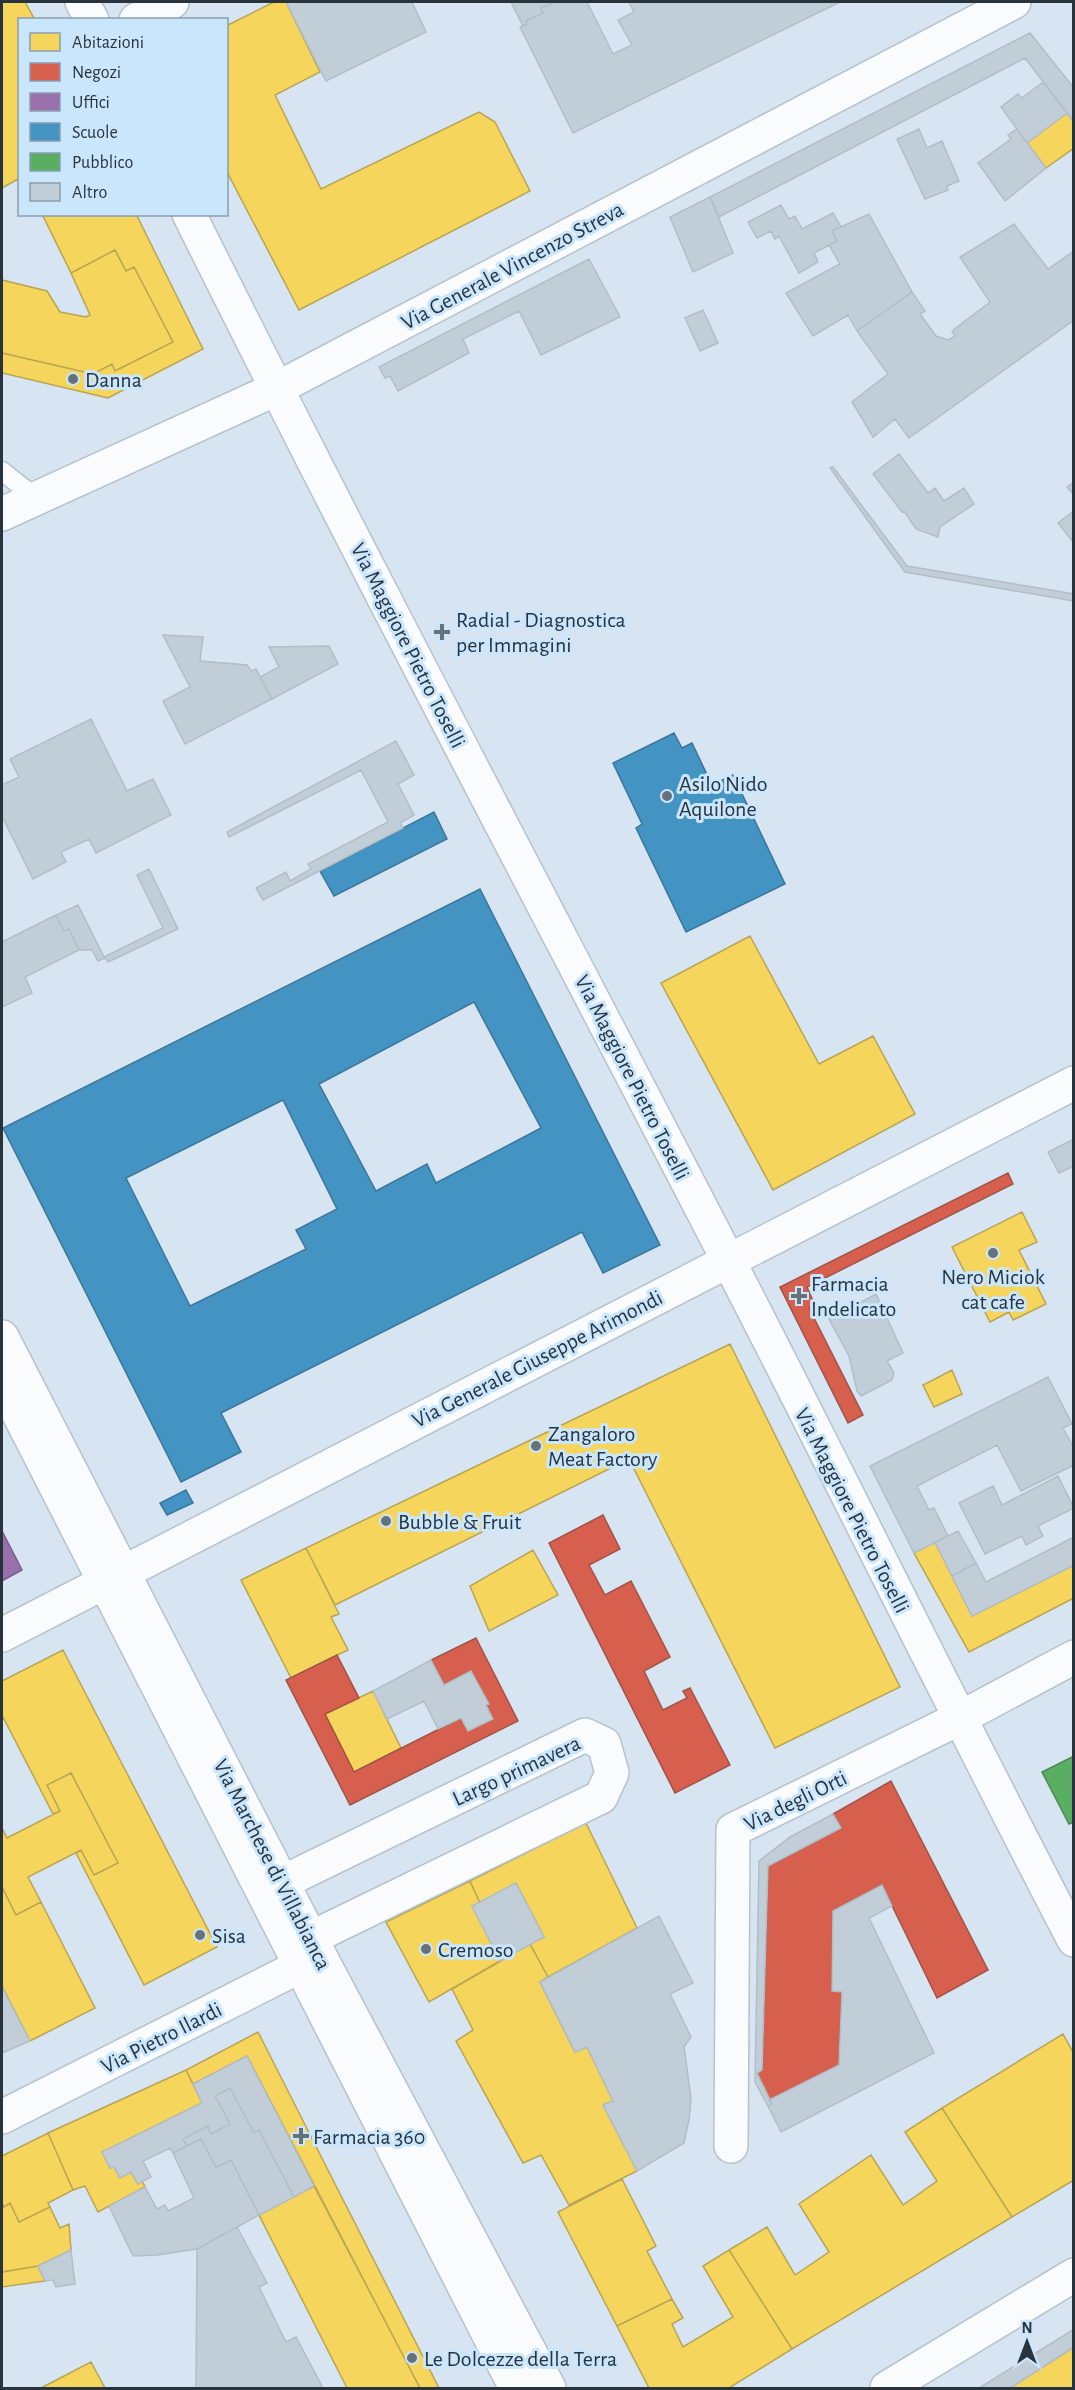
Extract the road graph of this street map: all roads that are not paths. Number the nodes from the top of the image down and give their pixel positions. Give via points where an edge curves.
1 (82, 2) edge
2 (172, 2) edge
3 (1014, 2) edge
4 (91, 18) edge
5 (140, 18) edge
6 (190, 216) edge
7 (276, 389) junction
8 (2, 471) edge
9 (36, 498) junction
10 (2, 514) edge
11 (1074, 1083) edge
12 (728, 1259) junction
13 (2, 1337) edge
14 (2, 1381) edge
15 (114, 1576) junction
16 (2, 1635) edge
17 (1074, 1657) edge
18 (958, 1719) junction
19 (283, 1882) junction
20 (1074, 1940) edge
21 (311, 1954) junction
22 (2, 2117) edge
23 (731, 2146) dead end
24 (1074, 2275) edge
25 (516, 2388) edge
26 (549, 2388) edge
27 (887, 2388) edge

1 - 4 street
2 - 5 street
3 - 7 street, Via Generale Vincenzo Streva
6 - 7 street, Via Maggiore Pietro Toselli
7 - 9 street, Via Generale Vincenzo Streva
7 - 12 street, Via Maggiore Pietro Toselli
8 - 9 lane
9 - 10 street, Via Generale Vincenzo Streva
11 - 12 street, Via Generale Giuseppe Arimondi
12 - 15 street, Via Generale Giuseppe Arimondi
12 - 18 street, Via Maggiore Pietro Toselli
13 - 15 street, Via Marchese di Villabianca
14 - 15 street, Via Marchese di Villabianca
15 - 16 street, Via Generale Giuseppe Arimondi
15 - 19 street, Via Marchese di Villabianca
15 - 21 street, Via Marchese di Villabianca
17 - 18 street, Via degli Orti
18 - 20 street, Via Maggiore Pietro Toselli
18 - 23 street, Via degli Orti via 733,1830
19 - 21 street, Via Marchese di Villabianca
19 - 21 street, Largo primavera via 585,1735 604,1744 612,1773 601,1797
21 - 22 street, Via Pietro Ilardi
21 - 25 street, Via Marchese di Villabianca
21 - 26 street, Via Marchese di Villabianca
24 - 27 street

